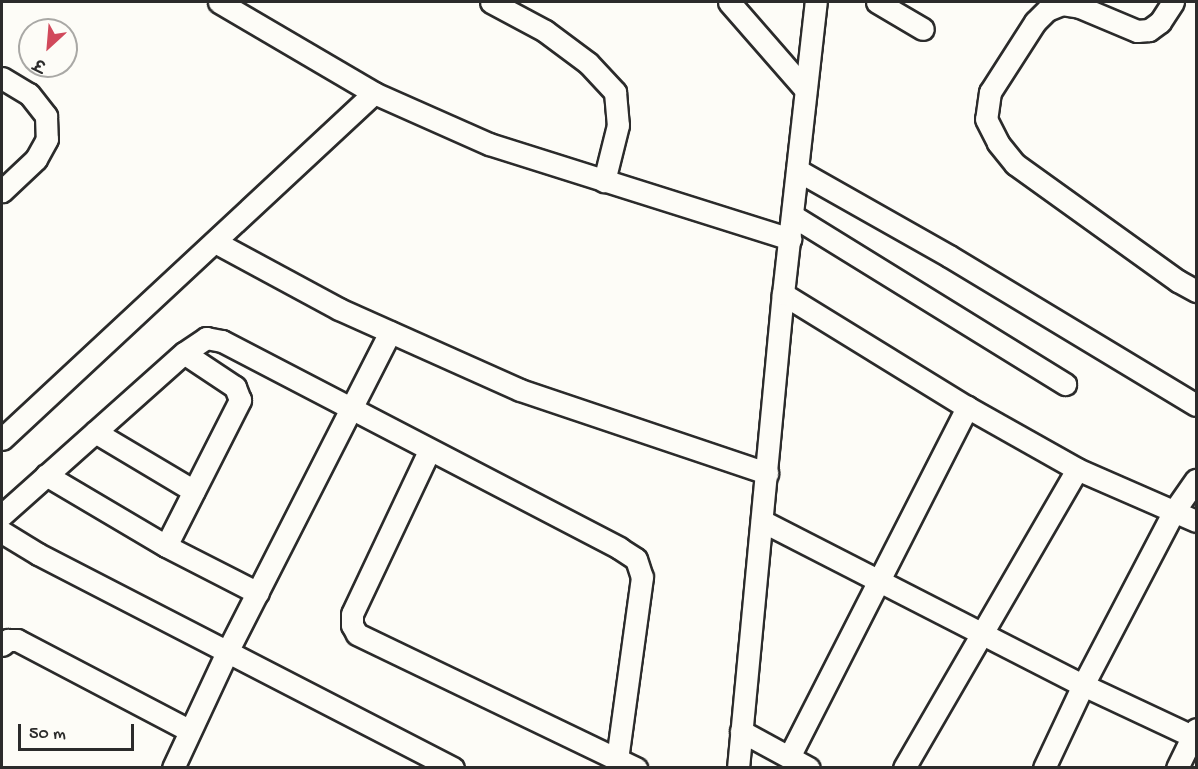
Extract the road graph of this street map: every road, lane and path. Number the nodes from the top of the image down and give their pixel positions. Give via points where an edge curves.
1 (219, 2) edge
2 (491, 2) edge
3 (729, 2) edge
4 (816, 2) edge
5 (877, 2) edge
6 (1173, 2) edge
7 (923, 29) dead end
8 (2, 78) edge
9 (805, 89) junction
10 (374, 93) junction
11 (797, 170) junction
12 (604, 181) junction
13 (2, 191) edge
14 (793, 216) junction
15 (790, 239) junction
16 (215, 242) junction
17 (1197, 291) edge
18 (783, 294) junction
19 (390, 332) junction
20 (184, 353) junction
21 (1065, 384) dead end
22 (1197, 405) edge
23 (967, 406) junction
24 (351, 408) junction
25 (95, 432) junction
26 (2, 439) edge
27 (429, 451) junction
28 (1077, 469) junction
29 (767, 473) junction
30 (46, 475) junction
31 (1197, 480) edge
32 (194, 491) junction
33 (1174, 511) junction
34 (2, 515) edge
35 (762, 521) junction
36 (1197, 521) edge
37 (2, 532) edge
38 (165, 546) junction
39 (878, 580) junction
40 (258, 593) junction
41 (982, 634) junction
42 (2, 645) edge
43 (227, 652) junction
44 (1083, 685) junction
45 (190, 731) junction
46 (741, 731) junction
47 (1195, 734) edge
48 (789, 757) junction
49 (617, 759) junction
50 (173, 768) edge
51 (453, 768) edge
52 (636, 768) edge
53 (738, 768) edge
54 (809, 768) edge
55 (904, 768) edge
56 (1044, 768) edge
57 (1177, 768) edge

1 - 10 street
2 - 12 street via 545,31 588,63 615,92 618,125
3 - 9 street
4 - 9 street
5 - 7 street
6 - 17 street via 1160,22 1149,30 1137,31 1080,7 1062,4 1047,10 1035,22 990,92 986,119 1015,164
8 - 13 street via 30,94 46,116 47,139 36,159
9 - 11 street
10 - 12 street via 489,144
10 - 16 street
11 - 14 street
11 - 22 street
12 - 15 street
14 - 15 street
14 - 21 street
15 - 18 street
16 - 19 street
16 - 26 street
18 - 23 street
18 - 29 street
19 - 24 street
19 - 29 street via 520,390
20 - 24 street via 206,338 222,341
20 - 25 street
20 - 32 street via 235,387 240,400
23 - 28 street
23 - 39 street
24 - 27 street
24 - 40 street
25 - 30 street
25 - 32 street
27 - 49 street via 636,560 642,577
27 - 49 street via 352,614 357,634
28 - 33 street
28 - 41 street
29 - 35 street
30 - 34 street
30 - 38 street
31 - 33 street
32 - 38 street
33 - 36 street
33 - 44 street
35 - 39 street
35 - 46 street
37 - 43 street
38 - 40 street
39 - 41 street
39 - 48 street
40 - 43 street
41 - 44 street
41 - 55 street
42 - 45 street via 17,640
43 - 45 street
43 - 51 street
44 - 47 street
44 - 56 street
45 - 50 street
46 - 48 street
46 - 53 street
47 - 57 street
48 - 54 street
49 - 52 street

